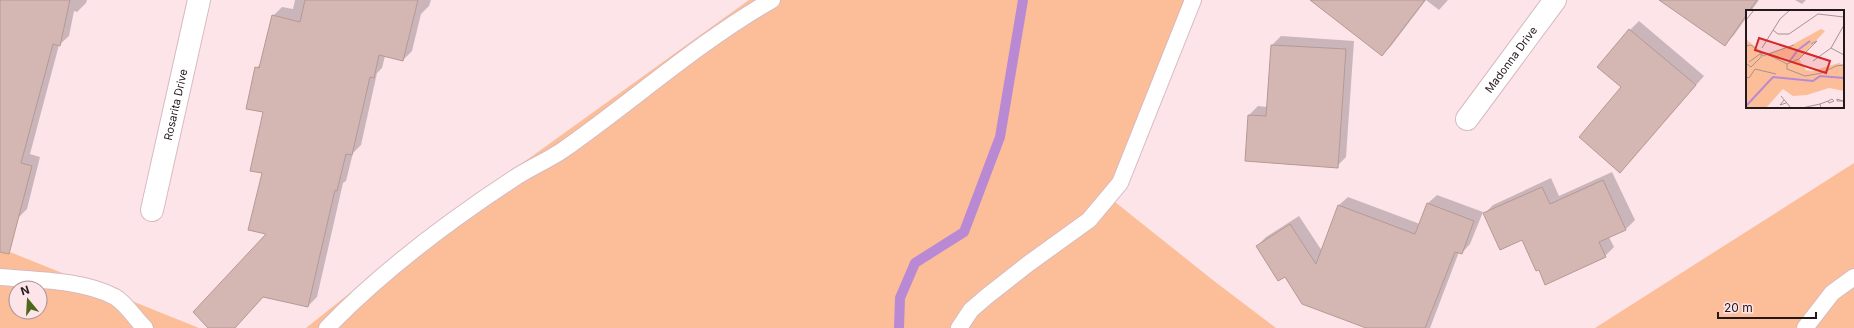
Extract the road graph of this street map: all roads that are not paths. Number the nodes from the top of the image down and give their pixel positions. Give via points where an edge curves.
1 (199, 0) edge
2 (772, 0) edge
3 (1193, 0) edge
4 (1555, 0) edge
5 (1466, 119) dead end
6 (152, 210) dead end
7 (0, 277) edge
8 (1854, 277) edge
9 (145, 328) edge
10 (327, 328) edge
11 (959, 328) edge
12 (1805, 328) edge

1 - 6 street, Rosarita Drive
2 - 10 lane via 721,31 561,151 514,178 433,234 372,284
3 - 11 lane via 1120,183 1089,220 986,297 971,310
4 - 5 street, Madonna Drive
7 - 9 lane via 81,286 116,298
8 - 12 lane via 1832,293

